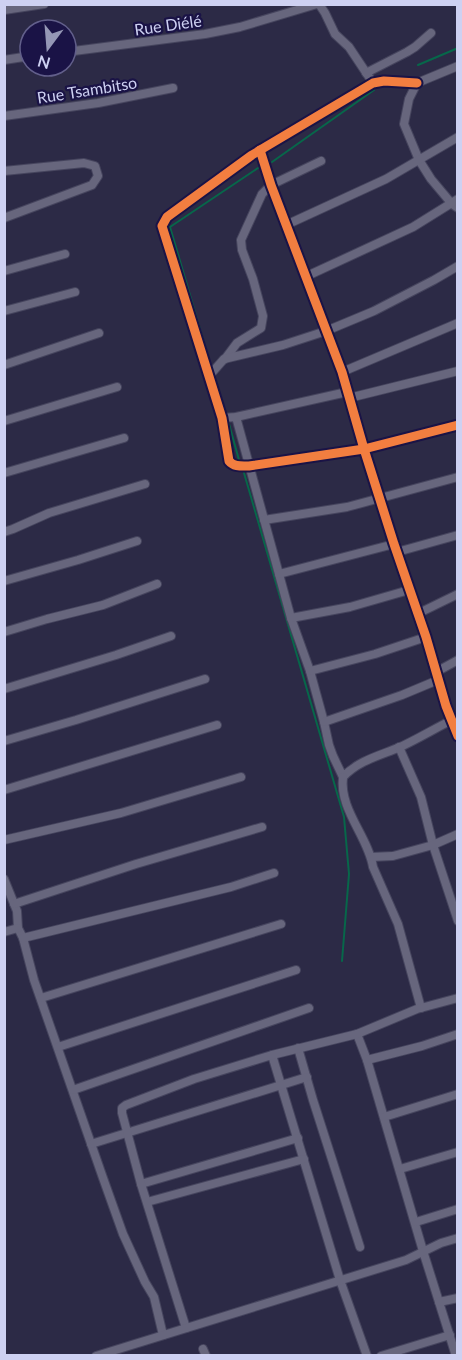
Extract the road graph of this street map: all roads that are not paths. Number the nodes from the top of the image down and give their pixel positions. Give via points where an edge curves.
1 (44, 4) edge
2 (318, 4) edge
3 (305, 6) edge
4 (4, 10) edge
5 (430, 33) dead end
6 (78, 50) edge
7 (458, 66) edge
8 (366, 73) junction
9 (373, 83) junction
10 (417, 83) junction
11 (173, 88) dead end
12 (4, 116) edge
13 (458, 137) edge
14 (260, 150) junction
15 (419, 160) junction
16 (321, 161) dead end
17 (4, 171) edge
18 (272, 185) junction
19 (456, 204) edge
20 (4, 218) edge
21 (286, 225) junction
22 (65, 254) dead end
23 (458, 266) edge
24 (4, 271) edge
25 (307, 276) junction
26 (75, 292) dead end
27 (4, 311) edge
28 (458, 323) edge
29 (326, 331) junction
30 (99, 333) dead end
31 (225, 359) junction
32 (4, 365) edge
33 (458, 371) edge
34 (342, 372) junction
35 (209, 376) junction
36 (117, 387) dead end
37 (348, 395) junction
38 (236, 417) junction
39 (222, 418) junction
40 (4, 421) edge
41 (458, 425) edge
42 (124, 438) dead end
43 (364, 449) junction
44 (249, 466) junction
45 (4, 473) edge
46 (458, 477) edge
47 (145, 484) dead end
48 (380, 498) junction
49 (264, 520) junction
50 (4, 532) edge
51 (458, 535) edge
52 (138, 541) dead end
53 (395, 548) junction
54 (279, 574) junction
55 (4, 581) edge
56 (157, 584) dead end
57 (409, 590) junction
58 (458, 594) edge
59 (417, 614) junction
60 (291, 618) junction
61 (4, 632) edge
62 (171, 636) dead end
63 (426, 637) junction
64 (458, 660) edge
65 (310, 671) junction
66 (437, 676) junction
67 (205, 679) dead end
68 (4, 689) edge
69 (455, 719) edge
70 (324, 722) junction
71 (217, 725) dead end
72 (458, 735) edge
73 (4, 741) edge
74 (399, 747) junction
75 (241, 777) dead end
76 (343, 777) junction
77 (4, 790) edge
78 (262, 826) dead end
79 (458, 834) edge
80 (4, 840) edge
81 (434, 845) junction
82 (371, 857) junction
83 (274, 873) dead end
84 (5, 883) edge
85 (14, 904) junction
86 (458, 921) edge
87 (281, 924) dead end
88 (18, 928) junction
89 (4, 932) edge
90 (23, 938) junction
91 (296, 970) dead end
92 (41, 998) junction
93 (458, 998) edge
94 (309, 1008) dead end
95 (421, 1008) junction
96 (357, 1034) junction
97 (458, 1034) edge
98 (58, 1047) junction
99 (298, 1048) junction
100 (272, 1055) junction
101 (367, 1060) junction
102 (307, 1077) junction
103 (281, 1086) junction
104 (73, 1090) junction
105 (458, 1094) edge
106 (384, 1117) junction
107 (127, 1133) junction
108 (298, 1138) junction
109 (91, 1144) junction
110 (458, 1152) edge
111 (304, 1159) junction
112 (400, 1169) junction
113 (141, 1184) junction
114 (147, 1202) junction
115 (458, 1209) edge
116 (416, 1222) junction
117 (458, 1238) edge
118 (360, 1247) dead end
119 (423, 1251) junction
120 (340, 1280) junction
121 (458, 1298) edge
122 (439, 1302) junction
123 (186, 1328) junction
124 (164, 1335) junction
125 (450, 1335) junction
126 (96, 1356) edge
127 (367, 1356) edge
128 (381, 1356) edge
129 (456, 1356) edge

1 - 4 street
2 - 3 street, Rue Diélé
2 - 8 street via 335,34
3 - 6 street, Rue Diélé via 240,27
5 - 8 street via 407,52
7 - 10 street
8 - 9 street
9 - 10 street
9 - 14 street
10 - 15 street via 404,124
11 - 12 street, Rue Tsambitso via 98,104
13 - 15 street
14 - 18 street
14 - 35 street via 167,217 162,226
15 - 19 street via 430,179
15 - 21 street
16 - 18 street
17 - 20 street via 89,164 95,166 98,176 92,185
18 - 21 street
18 - 31 street via 262,194 241,240 263,316 261,328 237,343
19 - 25 street
21 - 25 street
22 - 24 street
23 - 29 street via 374,311
25 - 29 street
26 - 27 street
28 - 34 street
29 - 31 street
29 - 34 street
30 - 32 street
31 - 35 street
33 - 37 street
34 - 37 street
35 - 39 street
36 - 40 street
37 - 38 street
37 - 43 street
38 - 39 street
38 - 44 street
39 - 44 street via 228,461
41 - 43 street
42 - 45 street
43 - 44 street
43 - 48 street
44 - 49 street
46 - 48 street
47 - 50 street via 49,513
48 - 49 street
48 - 53 street
49 - 54 street
51 - 53 street
52 - 55 street
53 - 54 street
53 - 57 street
54 - 60 street
56 - 61 street via 103,605
57 - 59 street
57 - 60 street
58 - 59 street
59 - 63 street
60 - 65 street
62 - 68 street
63 - 65 street
63 - 66 street
64 - 66 street
65 - 70 street
66 - 69 street
66 - 70 street via 402,695
67 - 73 street
69 - 72 street
69 - 74 street
70 - 76 street
71 - 77 street
74 - 76 street via 371,758
74 - 81 street via 421,796
75 - 80 street via 121,813
76 - 82 street via 349,811
78 - 85 street
79 - 81 street
81 - 82 street via 393,856
81 - 86 street
82 - 95 street via 398,924
83 - 90 street
84 - 85 street
85 - 88 street
87 - 92 street
88 - 89 street
88 - 90 street
90 - 92 street
91 - 98 street
92 - 98 street
93 - 95 street
94 - 104 street
95 - 96 street
96 - 99 street
96 - 101 street
97 - 101 street
98 - 104 street
99 - 100 street
99 - 102 street
100 - 103 street
100 - 107 street via 126,1105 122,1113
101 - 106 street
102 - 103 street
102 - 118 street
103 - 107 street
103 - 108 street
104 - 109 street
105 - 106 street
106 - 112 street
107 - 109 street
107 - 113 street
108 - 111 street
108 - 113 street
109 - 124 street via 123,1234 154,1297
110 - 112 street
111 - 114 street
111 - 120 street
112 - 116 street
113 - 114 street
114 - 123 street
115 - 116 street
116 - 119 street
117 - 119 street
119 - 120 street
119 - 122 street
120 - 123 street
120 - 127 street
121 - 122 street
122 - 125 street
123 - 124 street
124 - 126 street
125 - 128 street
125 - 129 street

